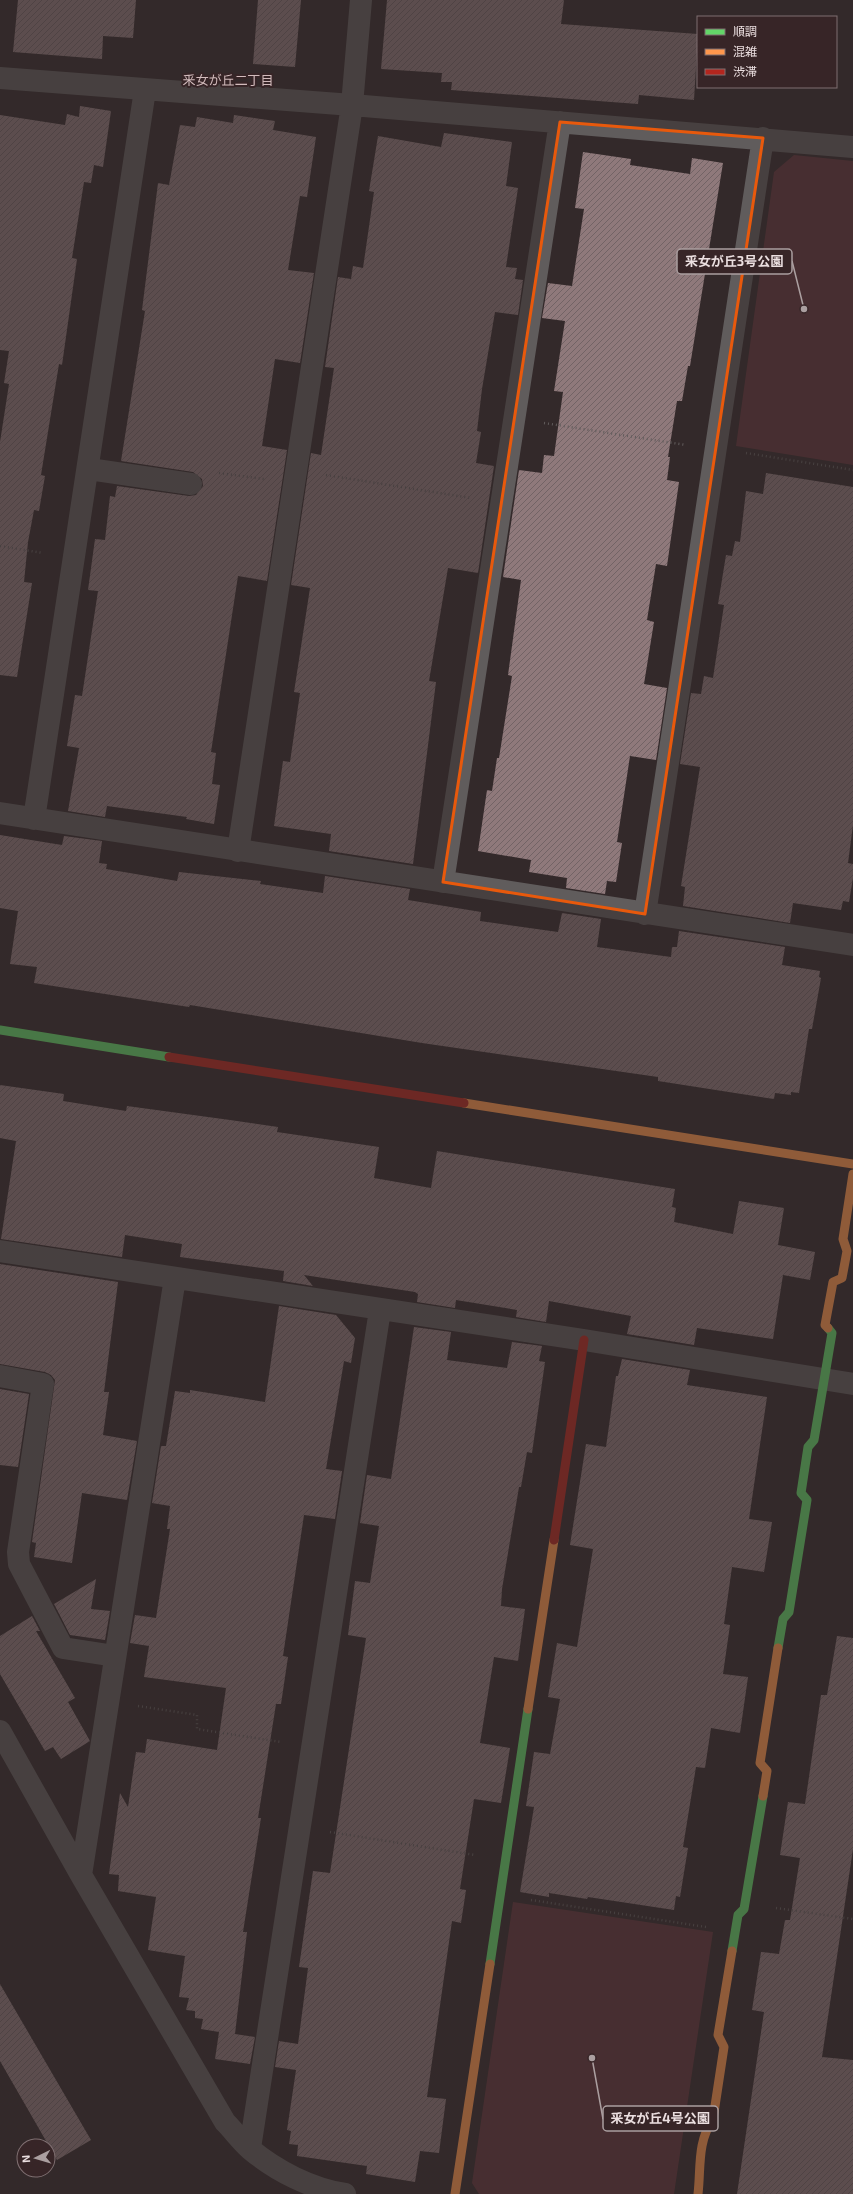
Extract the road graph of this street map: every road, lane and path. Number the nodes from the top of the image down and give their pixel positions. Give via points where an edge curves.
1 (361, 0) edge
2 (0, 78) edge
3 (145, 90) junction
4 (352, 105) junction
5 (560, 122) junction
6 (763, 138) junction
7 (853, 147) edge
8 (514, 419) junction
9 (716, 450) junction
10 (89, 469) junction
11 (853, 470) edge
12 (295, 477) junction
13 (191, 484) joint
14 (501, 503) junction
15 (0, 546) edge
16 (74, 557) junction
17 (0, 813) edge
18 (34, 819) junction
19 (238, 851) junction
20 (443, 882) junction
21 (645, 914) junction
22 (853, 945) edge
23 (0, 1030) edge
24 (853, 1164) edge
25 (853, 1174) edge
26 (0, 1251) edge
27 (175, 1278) junction
28 (380, 1310) junction
29 (584, 1340) junction
30 (0, 1376) edge
31 (824, 1380) junction
32 (853, 1384) edge
33 (115, 1656) junction
34 (108, 1702) junction
35 (0, 1731) edge
36 (312, 1747) junction
37 (300, 1827) junction
38 (506, 1860) junction
39 (81, 1875) junction
40 (501, 1895) junction
41 (769, 1906) dead end
42 (853, 1919) edge
43 (712, 1928) dead end
44 (250, 2148) junction
45 (345, 2194) edge
46 (455, 2194) edge
47 (698, 2194) edge

1 - 4 street
2 - 3 street
3 - 4 street
3 - 10 street
4 - 5 street
4 - 12 street
5 - 6 street
5 - 8 street
6 - 7 street
6 - 9 street
8 - 9 path
8 - 14 street
9 - 11 path
9 - 21 street
10 - 13 street
10 - 16 street
12 - 13 path via 194,470
12 - 14 path
12 - 19 street
14 - 20 street
15 - 16 path
16 - 18 street
17 - 18 street
18 - 19 street
19 - 20 street
20 - 21 street
21 - 22 street
23 - 24 street
25 - 31 street via 843,1239 847,1251 842,1278 833,1282 825,1325 832,1333
26 - 27 street
27 - 28 street
27 - 33 street
28 - 29 street
28 - 36 street
29 - 31 street
29 - 38 street
30 - 33 street via 43,1384 18,1552 19,1564 63,1648
31 - 32 street
31 - 47 street via 814,1440 808,1447 802,1485 801,1493 807,1500 806,1507 790,1612 783,1619 760,1763 767,1771 744,1909 738,1915 718,2035 724,2047 713,2119 705,2128 698,2169
33 - 34 street
34 - 36 path via 197,1715 197,1730
34 - 39 street
35 - 39 street
36 - 37 street
37 - 38 path
37 - 44 street
38 - 40 street
39 - 44 street via 225,2122
40 - 43 path
40 - 46 street
41 - 42 path
44 - 45 street via 271,2164 303,2181

